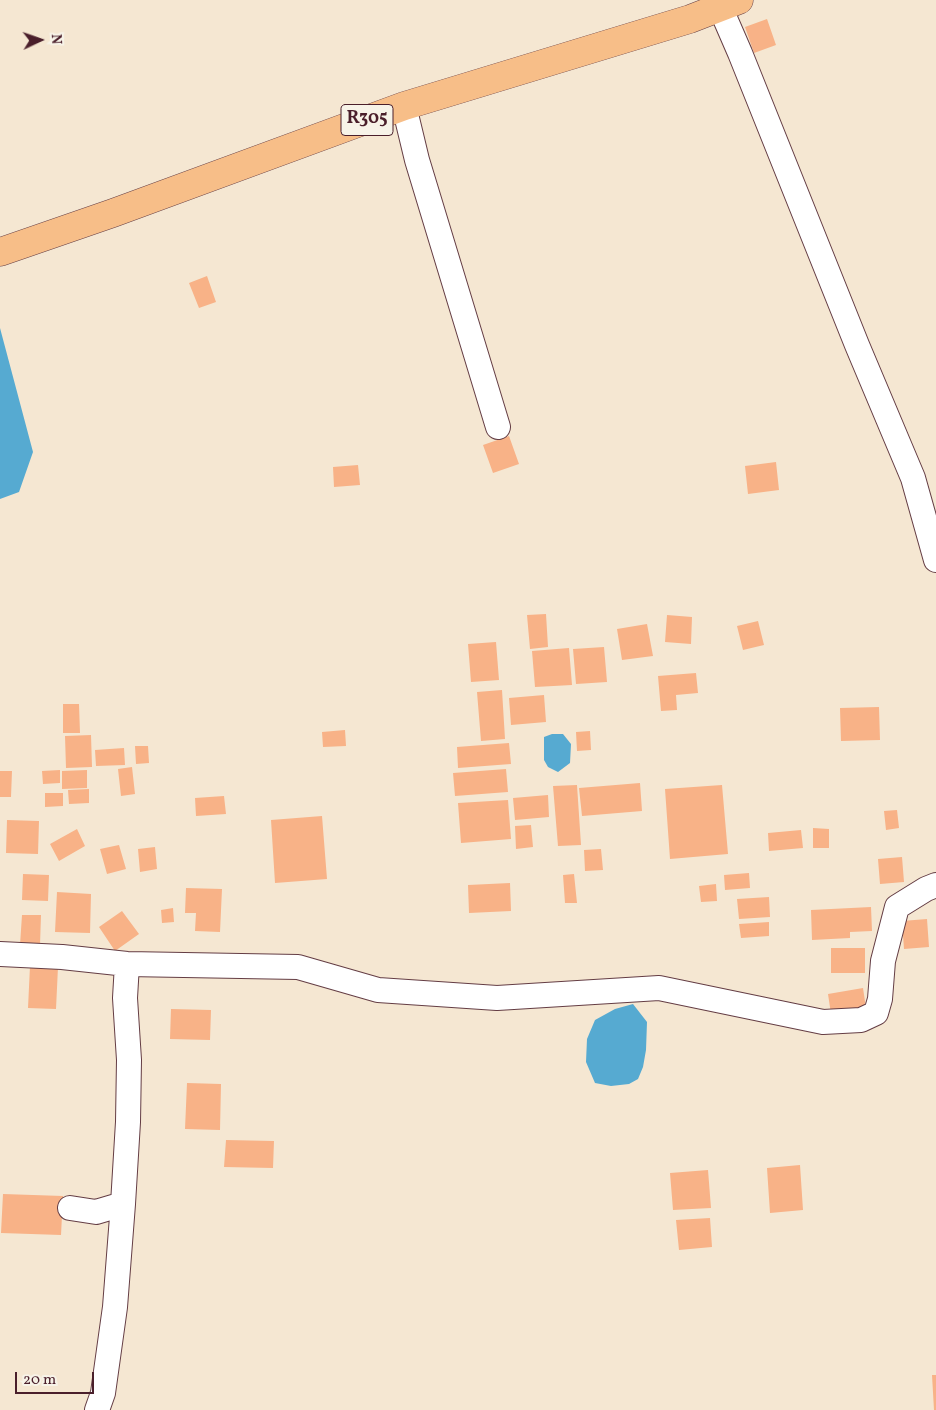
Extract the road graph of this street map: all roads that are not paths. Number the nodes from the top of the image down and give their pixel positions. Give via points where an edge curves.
1 (725, 2) edge
2 (404, 106) junction
3 (0, 252) edge
4 (498, 427) dead end
5 (936, 560) edge
6 (936, 885) edge
7 (0, 954) edge
8 (127, 964) junction
9 (123, 1204) junction
10 (70, 1208) dead end
11 (97, 1410) edge

1 - 2 main road, R305 via 690,19
1 - 5 street via 857,345 914,478
2 - 3 main road, R305
2 - 4 street via 417,160
6 - 8 street via 897,907 883,961 876,1013 861,1020 823,1022 659,988 497,998 378,990 298,967
7 - 8 street
8 - 9 street via 125,998 130,1060
9 - 10 street via 96,1212
9 - 11 street via 115,1307 103,1393

